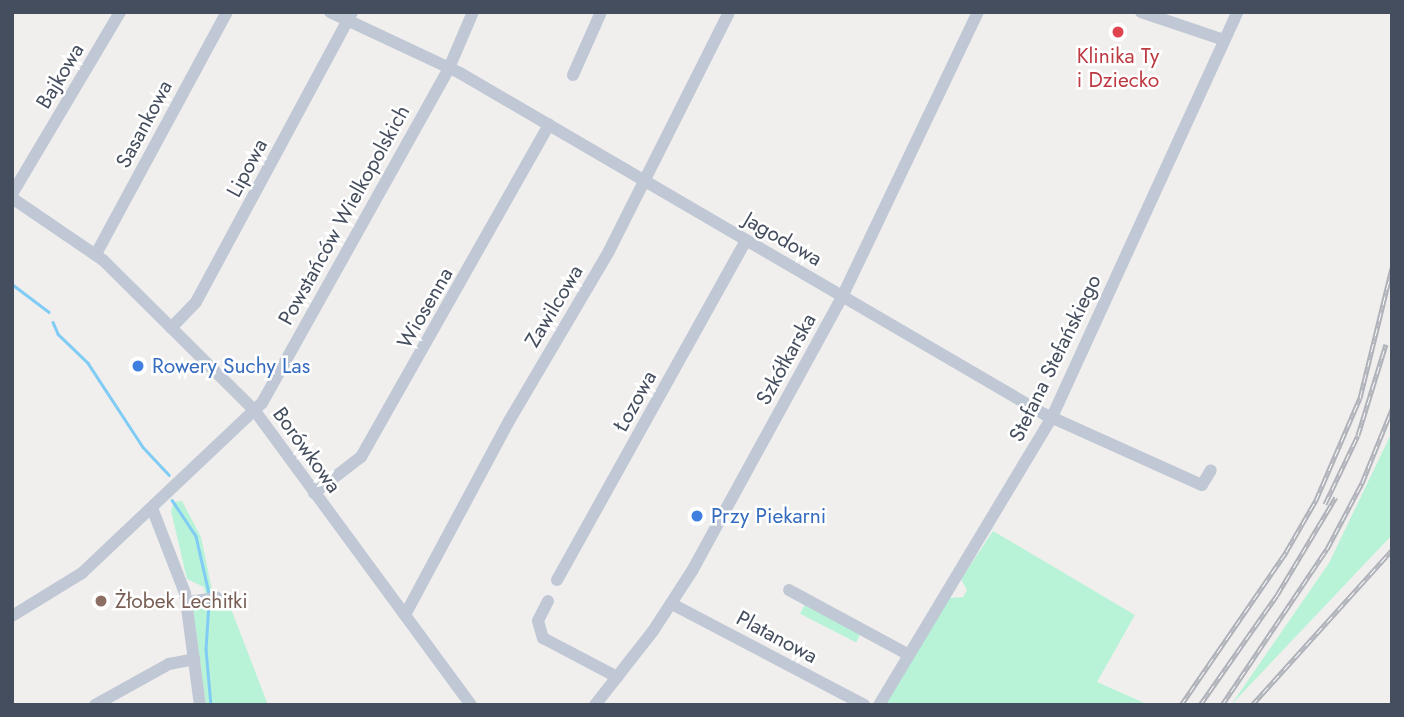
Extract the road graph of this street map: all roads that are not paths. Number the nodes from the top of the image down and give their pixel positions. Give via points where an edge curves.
1 (120, 12) edge
2 (227, 12) edge
3 (330, 12) edge
4 (473, 12) edge
5 (601, 12) edge
6 (729, 12) edge
7 (978, 12) edge
8 (1141, 12) edge
9 (1237, 12) edge
10 (350, 16) edge
11 (1224, 40) junction
12 (449, 68) junction
13 (573, 75) dead end
14 (550, 125) junction
15 (646, 183) junction
16 (12, 196) edge
17 (746, 240) junction
18 (96, 254) junction
19 (842, 297) junction
20 (171, 328) junction
21 (254, 411) junction
22 (1052, 416) junction
23 (1211, 470) dead end
24 (314, 493) junction
25 (152, 508) junction
26 (557, 580) dead end
27 (789, 590) dead end
28 (213, 601) dead end
29 (548, 601) dead end
30 (187, 602) junction
31 (672, 604) junction
32 (405, 615) junction
33 (12, 616) edge
34 (909, 655) junction
35 (195, 659) junction
36 (617, 677) junction
37 (95, 705) edge
38 (200, 705) edge
39 (471, 705) edge
40 (595, 705) edge
41 (864, 705) edge
42 (879, 705) edge

1 - 16 street, Bajkowa
2 - 18 street, Sasankowa
3 - 10 street, Jagodowa
4 - 12 street, Powstańców Wielkopolskich
5 - 13 street
6 - 15 street, Zawilcowa
7 - 19 street, Szkółkarska
8 - 11 street
9 - 11 street, Stefana Stefańskiego
10 - 12 street, Jagodowa
10 - 20 street, Lipowa via 196,302
11 - 22 street, Stefana Stefańskiego
12 - 14 street, Jagodowa
12 - 21 street, Powstańców Wielkopolskich
14 - 15 street, Jagodowa
14 - 24 street, Wiosenna via 361,457
15 - 17 street, Jagodowa
15 - 32 street, Zawilcowa via 509,421
16 - 18 street, Borówkowa
17 - 19 street, Jagodowa
17 - 26 street, Łozowa
18 - 20 street, Borówkowa
19 - 22 street, Jagodowa
19 - 31 street, Szkółkarska
20 - 21 street, Borówkowa
21 - 24 street, Borówkowa
21 - 25 street, Powstańców Wielkopolskich
22 - 23 street, Jagodowa via 1202,485
22 - 34 street, Stefana Stefańskiego
24 - 32 street, Borówkowa
25 - 30 street
25 - 33 street, Powstańców Wielkopolskich via 74,580
27 - 34 street
28 - 30 street
29 - 36 street via 538,621 543,638
30 - 35 street
31 - 36 street, Szkółkarska
31 - 41 street, Platanowa
32 - 39 street, Borówkowa
34 - 42 street, Stefana Stefańskiego
35 - 37 street via 169,664
35 - 38 street
36 - 40 street, Szkółkarska

